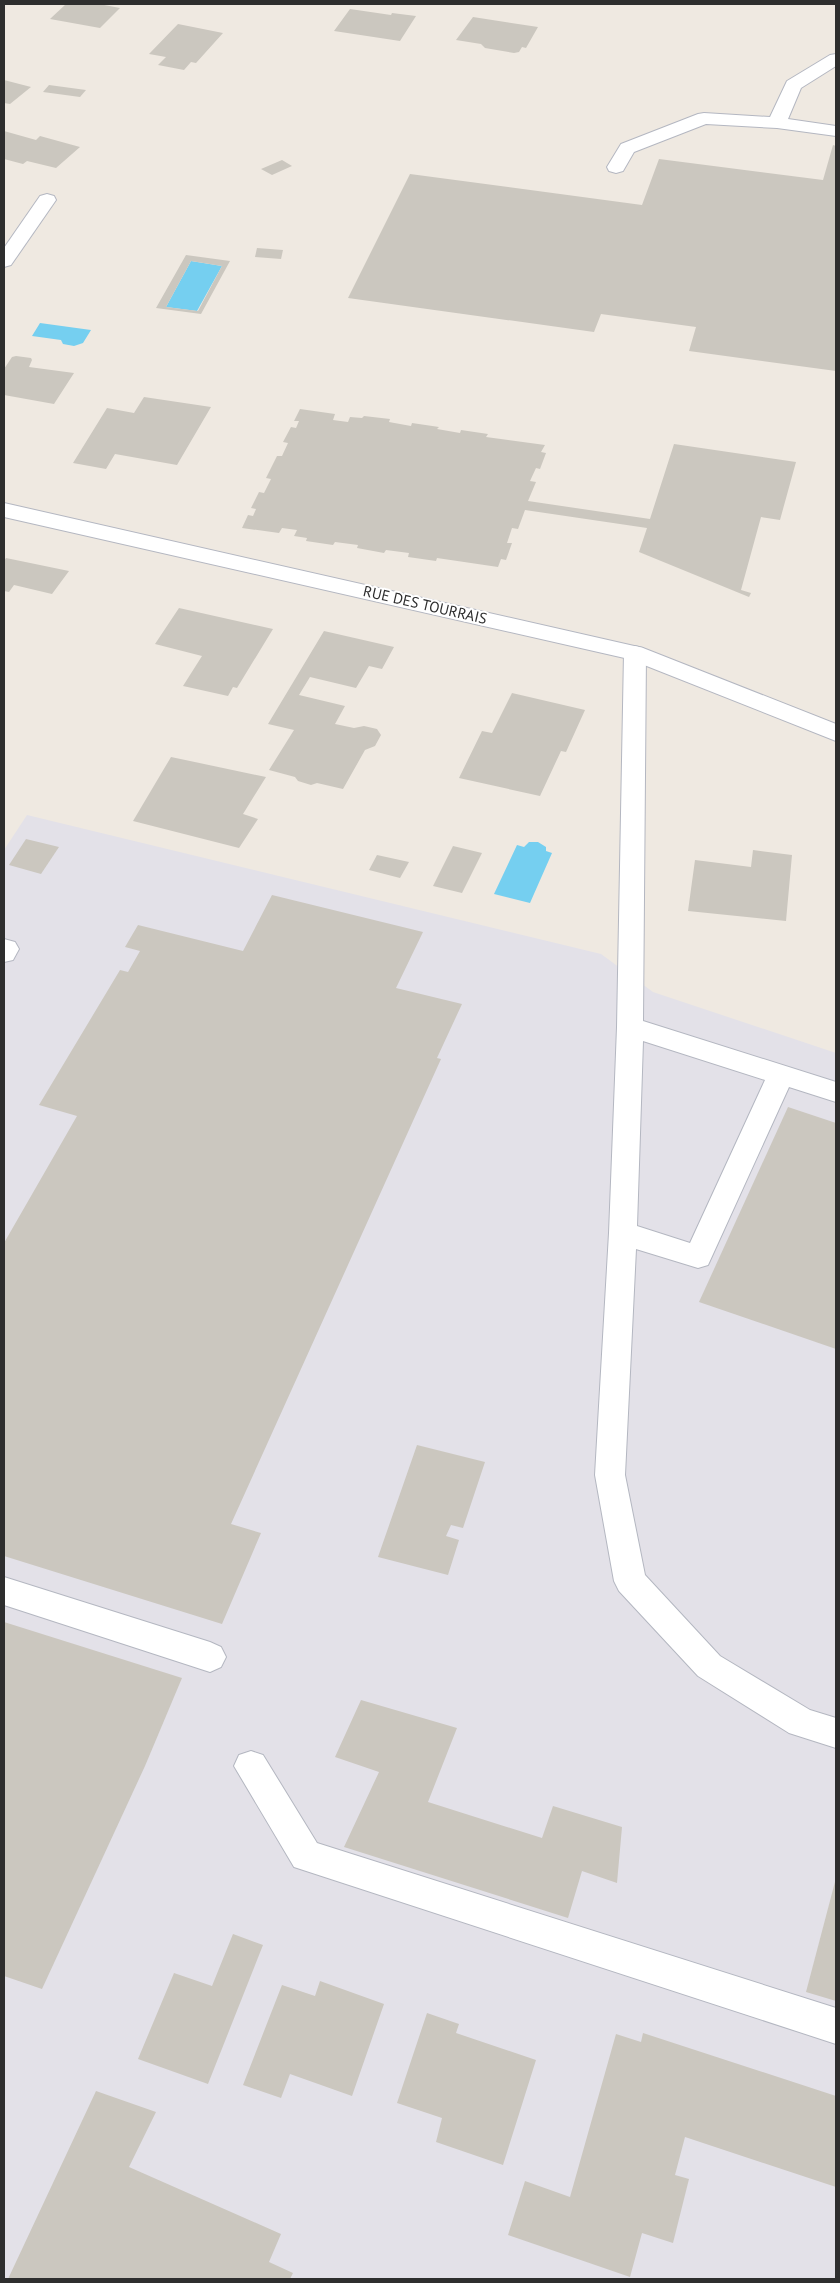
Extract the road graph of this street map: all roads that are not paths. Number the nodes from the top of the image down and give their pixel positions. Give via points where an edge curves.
1 (836, 59) edge
2 (776, 123) junction
3 (836, 131) edge
4 (616, 167) dead end
5 (47, 200) dead end
6 (4, 261) edge
7 (4, 510) edge
8 (634, 653) junction
9 (836, 733) edge
10 (4, 948) edge
11 (4, 953) edge
12 (630, 1027) junction
13 (781, 1075) junction
14 (836, 1092) edge
15 (623, 1233) junction
16 (4, 1590) edge
17 (210, 1657) dead end
18 (836, 1733) edge
19 (251, 1766) dead end
20 (836, 2026) edge

1 - 2 street via 793,85
2 - 3 street
2 - 4 street via 704,118 627,148
5 - 6 street
7 - 8 street, RUE DES TOURRAIS
8 - 9 street, RUE DES TOURRAIS
8 - 12 street
10 - 11 street
12 - 13 street
12 - 15 street
13 - 14 street
13 - 15 street via 698,1257
15 - 18 street via 610,1476 630,1581 709,1666 801,1722
16 - 17 street
19 - 20 street via 306,1856

